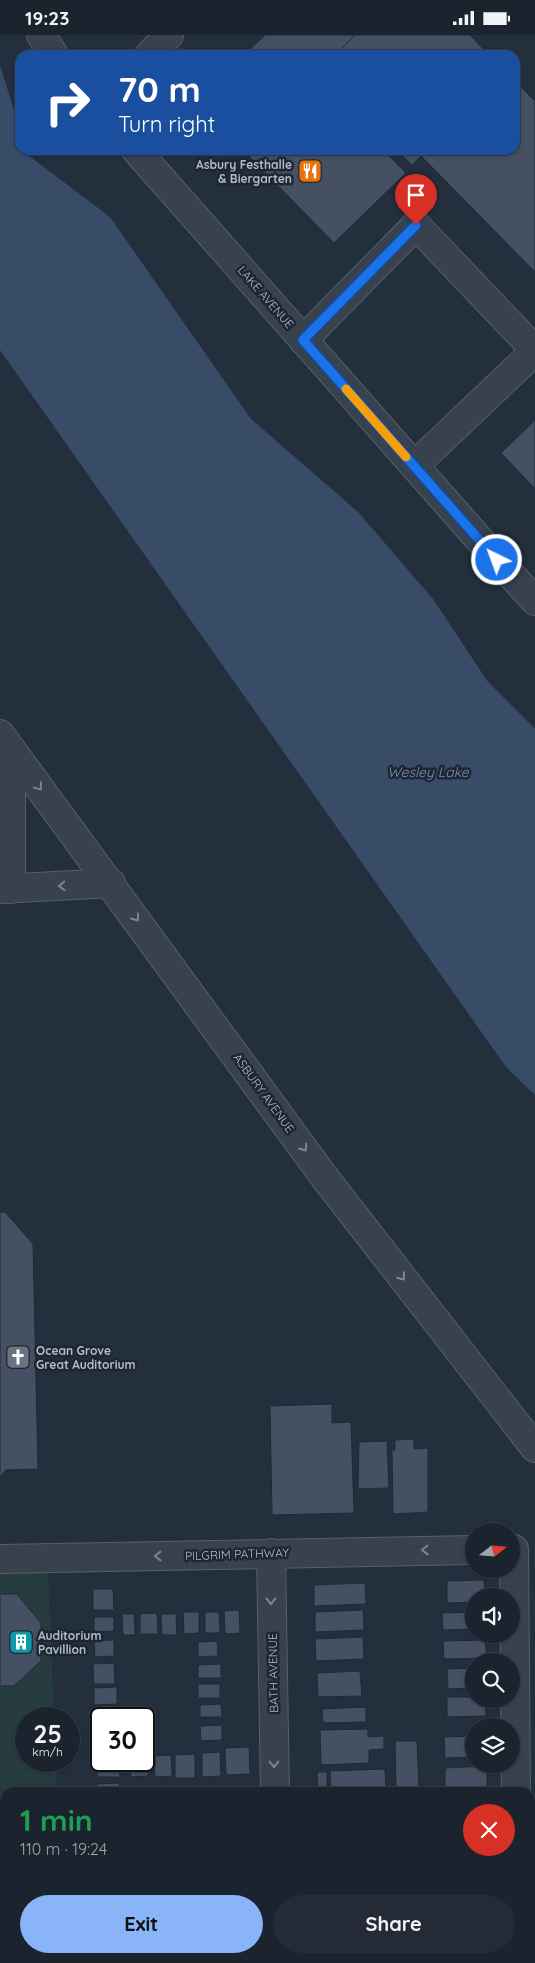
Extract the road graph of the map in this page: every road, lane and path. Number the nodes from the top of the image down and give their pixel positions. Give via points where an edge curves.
1 (41, 35) edge
2 (169, 35) edge
3 (51, 50) edge
4 (154, 50) edge
5 (140, 155) edge
6 (303, 340) junction
7 (535, 351) edge
8 (414, 466) junction
9 (530, 587) edge
10 (6, 741) edge
11 (111, 883) junction
12 (5, 889) edge
13 (535, 1448) edge
14 (465, 1549) edge
15 (271, 1553) junction
16 (0, 1559) edge
17 (520, 1578) edge
18 (275, 1787) edge
19 (516, 1787) edge

1 - 3 street
2 - 4 street
5 - 6 street, LAKE AVENUE
6 - 7 street via 416,225
6 - 8 street, LAKE AVENUE
7 - 8 street
8 - 9 street, LAKE AVENUE
10 -> 11 street, ASBURY AVENUE
10 - 12 street
11 -> 12 street
11 -> 13 street, ASBURY AVENUE via 325,1178
14 -> 15 street, PILGRIM PATHWAY
15 -> 16 street, PILGRIM PATHWAY
15 -> 18 street, BATH AVENUE
17 - 19 street

